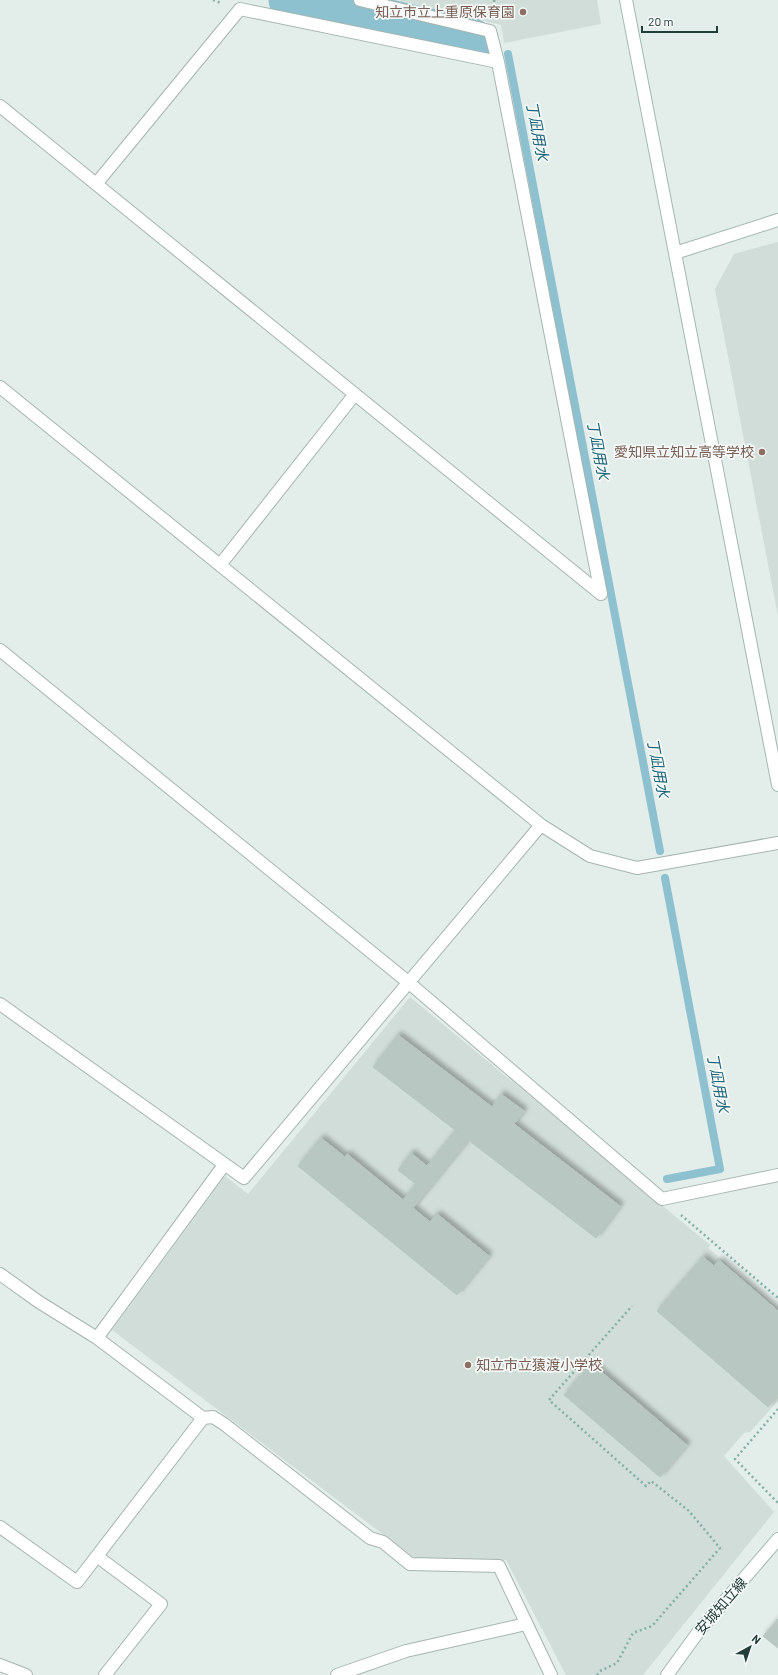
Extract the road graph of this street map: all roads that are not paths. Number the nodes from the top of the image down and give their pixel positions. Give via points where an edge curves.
1 (360, 0) edge
2 (626, 0) edge
3 (498, 62) junction
4 (0, 106) edge
5 (96, 184) junction
6 (778, 220) edge
7 (675, 253) junction
8 (0, 386) edge
9 (355, 394) junction
10 (220, 565) junction
11 (0, 650) edge
12 (778, 785) edge
13 (540, 825) junction
14 (778, 843) edge
15 (408, 982) junction
16 (0, 1004) edge
17 (224, 1165) junction
18 (778, 1175) edge
19 (0, 1274) edge
20 (97, 1338) junction
21 (203, 1418) junction
22 (0, 1527) edge
23 (778, 1539) edge
24 (98, 1557) junction
25 (526, 1624) junction
26 (0, 1664) edge
27 (26, 1675) edge
28 (105, 1675) edge
29 (336, 1675) edge
30 (551, 1675) edge
31 (667, 1675) edge

1 - 3 street via 490,31
2 - 7 street
3 - 5 street via 240,9
3 - 9 street via 602,594
4 - 5 street
5 - 9 street
6 - 7 street
7 - 12 street
8 - 10 street
9 - 10 street
10 - 13 street
11 - 15 street
13 - 14 street via 590,856 637,868
13 - 15 street
15 - 17 street via 244,1178
15 - 18 street via 662,1198
16 - 17 street
17 - 20 street
19 - 20 street
20 - 21 street
21 - 24 street
21 - 25 street via 213,1417 224,1424 370,1538 383,1542 410,1564 499,1566
22 - 24 street via 76,1582
23 - 31 street, 安城知立線 via 699,1631
24 - 28 street via 161,1604
25 - 29 street via 406,1651
25 - 30 street
26 - 27 street

